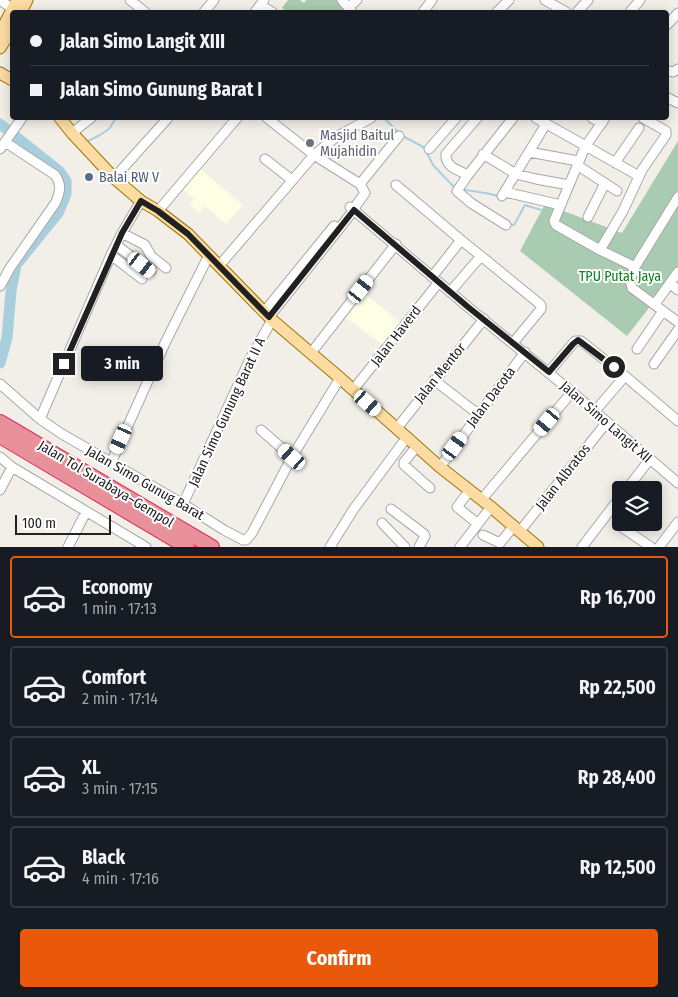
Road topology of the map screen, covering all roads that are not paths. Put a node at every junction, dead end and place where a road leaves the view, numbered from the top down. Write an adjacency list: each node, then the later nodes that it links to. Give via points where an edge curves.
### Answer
1 (0, 0): 11 (street)
2 (27, 0): 11 (main road)
3 (130, 0): 12 (street)
4 (214, 0): 13 (street)
5 (342, 0): 14 (street)
6 (357, 0): 14 (street)
7 (508, 0): 15 (street)
8 (545, 0): 16 (street)
9 (588, 0): 17 (street)
10 (640, 0): 18 (street)
11 (17, 7)
12 (142, 10)
13 (206, 10)
14 (350, 10)
15 (499, 10)
16 (554, 10)
17 (579, 10)
18 (632, 10)
19 (678, 13): 21 (street)
20 (10, 18): 23 (main road)
21 (669, 23)
22 (10, 32): 24 (main road)
23 (0, 33)
24 (0, 48)
25 (21, 120): 42 (street)
26 (62, 120): 40 (main road)
27 (89, 120): 40 (street)
28 (166, 120): 54 (street)
29 (235, 120): 65 (street)
30 (270, 120): 47 (street)
31 (366, 120): 47 (street, via 336,137)
32 (454, 120): 44 (street)
33 (475, 120): 52 (street, via 446,154 453,168)
34 (511, 120): 46 (street)
35 (539, 120): 38 (street)
36 (603, 120): 43 (street)
37 (646, 120): 53 (street, via 666,131 666,135)
38 (546, 124): 43 (street); 45 (street)
39 (639, 128): 50 (street)
40 (74, 132): 54 (main road)
41 (399, 136): 59 (street, Jalan Simo Gunung Barat II A)
42 (7, 140): 84 (street, via 55,175 60,190 56,202)
43 (585, 147): 49 (street); 50 (street)
44 (429, 149)
45 (529, 152): 49 (street); 51 (street)
46 (483, 154): 51 (street); 52 (street)
47 (314, 155): 55 (street); 59 (street)
48 (265, 158): 55 (street)
49 (578, 163): 56 (street); 57 (street)
50 (615, 163): 53 (street)
51 (516, 174): 57 (street); 63 (street, via 504,194)
52 (468, 175): 67 (street, via 458,189 471,202)
53 (639, 176): 72 (street)
54 (114, 178): 62 (main road)
55 (292, 180): 76 (street)
56 (605, 183): 60 (street); 66 (street)
57 (569, 184): 63 (street)
58 (396, 185): 69 (street)
59 (362, 188): 64 (street, Jalan Simo Gunung Barat II A)
60 (617, 191)
61 (678, 197): 77 (street)
62 (141, 201): 65 (main road); 68 (street)
63 (561, 205): 72 (street, via 554,221 556,225)
64 (354, 207): 70 (street, Jalan Simo Langit XII); 89 (street, Jalan Simo Gunung Barat II A)
65 (158, 211): 74 (main road)
66 (588, 217)
67 (506, 225)
68 (122, 233): 71 (street); 78 (street, via 145,245 151,256)
69 (461, 240): 75 (street); 82 (street, Jalan Haverd)
70 (396, 244): 82 (street, Jalan Simo Langit XII); 96 (street)
71 (116, 245): 73 (street); 79 (street)
72 (600, 250): 77 (street)
73 (112, 255): 81 (street); 107 (street)
74 (209, 255): 76 (main road); 119 (street)
75 (481, 256): 86 (street); 93 (street, via 542,305)
76 (219, 266): 89 (main road)
77 (635, 267): 87 (street, via 630,285)
78 (166, 268)
79 (151, 271)
80 (678, 272): 83 (street)
81 (142, 279)
82 (436, 279): 86 (street, Jalan Simo Langit XII); 103 (street, Jalan Haverd)
83 (670, 284): 85 (street); 87 (street)
84 (0, 286)
85 (678, 290)
86 (450, 292): 90 (street, Jalan Simo Langit XII)
87 (655, 304): 88 (street)
88 (663, 311): 91 (street); 94 (street)
89 (268, 317): 96 (main road); 128 (street, Jalan Simo Gunung Barat II A)
90 (484, 319): 93 (street, Jalan Simo Langit XII); 101 (street, Jalan Mentor)
91 (678, 322)
92 (678, 330): 97 (street)
93 (513, 342): 95 (street, Jalan Simo Langit XII)
94 (637, 349)
95 (525, 352): 98 (street, Jalan Simo Langit XII); 106 (street, Jalan Dacota)
96 (311, 353): 100 (main road)
97 (654, 364)
98 (549, 372): 99 (street, via 578,340); 104 (street, Jalan Simo Langit XII)
99 (625, 376): 105 (street); 108 (street)
100 (340, 378): 103 (main road); 117 (street)
101 (434, 380): 106 (street); 111 (street, Jalan Mentor)
102 (0, 384): 107 (street, Jalan Simo Gunug Barat)
103 (353, 390): 111 (main road)
104 (572, 392): 105 (street, Jalan Simo Langit XII); 127 (street)
105 (594, 412): 110 (street, Jalan Simo Langit XII)
106 (478, 414): 121 (street, Jalan Dacota)
107 (40, 419): 119 (street, Jalan Simo Gunug Barat)
108 (678, 421)
109 (0, 422): 144 (highway, Jalan Tol Surabaya–Gempol)
110 (607, 422): 118 (street, Jalan Simo Langit XII); 136 (street, Jalan Albratos)
111 (397, 428): 114 (main road)
112 (261, 430): 117 (street)
113 (0, 436): 143 (highway, Jalan Tol Surabaya–Gempol)
114 (407, 437): 115 (main road); 145 (street)
115 (417, 446): 121 (main road); 124 (street, via 404,465)
116 (0, 457): 120 (street)
117 (292, 457): 128 (street, Jalan Simo Gunug Barat, via 246,540 240,540)
118 (650, 459): 122 (street); 123 (street, Jalan Simo Langit XII)
119 (111, 463): 128 (street, Jalan Simo Gunug Barat)
120 (12, 467): 125 (street); 132 (street)
121 (440, 467): 126 (main road)
122 (633, 481)
123 (678, 483)
124 (430, 488)
125 (0, 490)
126 (470, 490): 127 (main road); 135 (street, via 457,507)
127 (482, 500): 129 (main road)
128 (183, 504)
129 (491, 507): 135 (street); 136 (main road)
130 (612, 508): 148 (street)
131 (391, 509): 146 (street, via 424,534)
132 (86, 512): 140 (street); 142 (street)
133 (678, 522): 149 (street)
134 (382, 523): 141 (street)
135 (478, 524): 147 (street)
136 (517, 529): 138 (street, Jalan Albratos, via 500,543); 139 (main road)
137 (629, 531): 149 (street)
138 (483, 535)
139 (531, 545)
140 (144, 546)
141 (402, 546)
142 (68, 547)
143 (187, 547)
144 (212, 547)
145 (330, 547)
146 (419, 547)
147 (460, 547)
148 (582, 547)
149 (658, 547)

